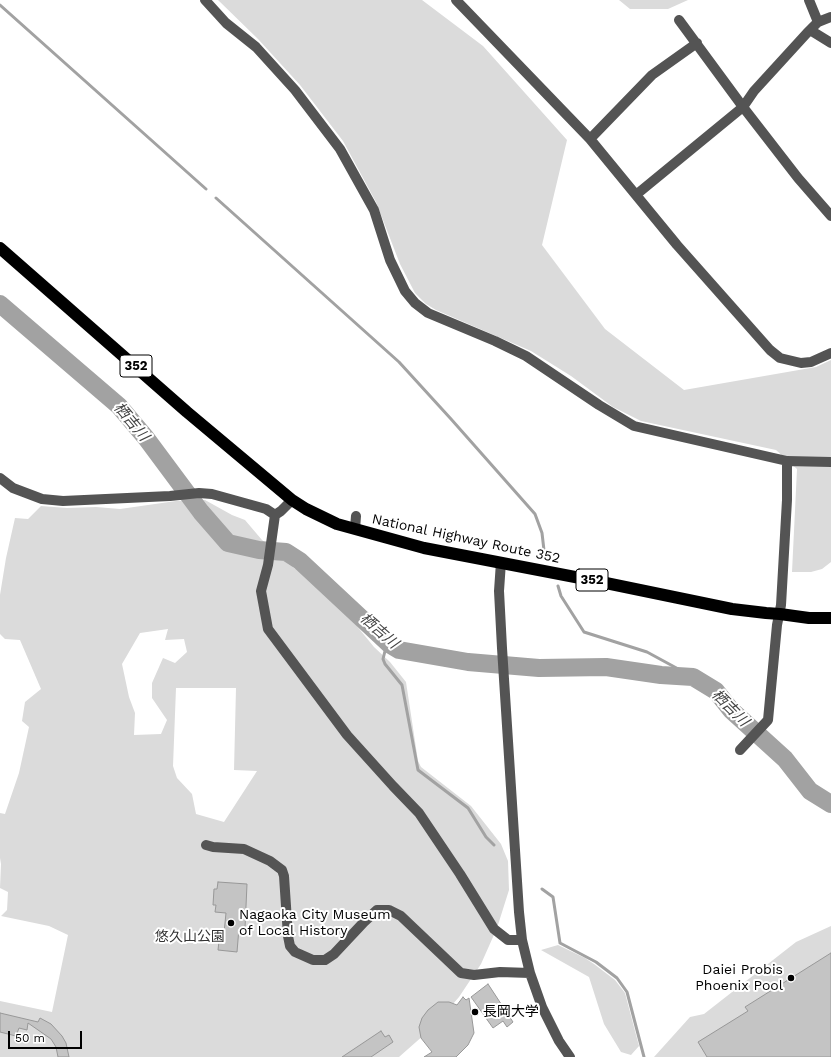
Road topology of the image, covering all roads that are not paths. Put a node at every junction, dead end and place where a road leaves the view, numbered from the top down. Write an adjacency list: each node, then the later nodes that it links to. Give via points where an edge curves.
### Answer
1 (205, 0): 16 (street, via 226,23 256,47 295,90 340,149 374,210 390,260 405,291 415,303 428,313 526,356 634,426)
2 (456, 0): 11 (street)
3 (809, 0): 6 (street)
4 (831, 17): 6 (street)
5 (679, 20): 8 (street)
6 (818, 22): 7 (street)
7 (810, 30): 9 (street); 10 (street, via 754,91)
8 (697, 43): 10 (street); 11 (street, via 652,75)
9 (831, 43)
10 (743, 107): 12 (street); 13 (street)
11 (590, 139): 12 (street)
12 (637, 194): 15 (street, via 677,245 770,350 780,358 801,363 811,362)
13 (831, 216)
14 (0, 248): 19 (highway, National Highway Route 352 / 352)
15 (831, 353)
16 (787, 461): 17 (street); 24 (street)
17 (831, 462)
18 (0, 478): 20 (street, via 13,488 42,499 63,501 198,493 212,494 266,508)
19 (292, 500): 20 (street); 22 (highway, National Highway Route 352 / 352, via 337,524)
20 (275, 515): 28 (street, via 268,565 261,591 268,629 348,735 419,813 494,930 508,940)
21 (356, 516): 22 (street)
22 (355, 529): 23 (highway, National Highway Route 352 / 352, via 424,548)
23 (501, 562): 24 (highway, National Highway Route 352 / 352, via 732,609); 28 (street, via 499,591 502,648)
24 (780, 614): 25 (highway, National Highway Route 352 / 352); 26 (street, via 768,720)
25 (831, 618)
26 (740, 750)
27 (206, 845): 29 (street, via 213,848 244,849 270,861 282,870 290,946 295,952 313,960 325,960 334,954 377,910 389,910 401,916 461,973)
28 (522, 940): 29 (street)
29 (530, 973): 30 (street, via 542,1007)
30 (570, 1057)

